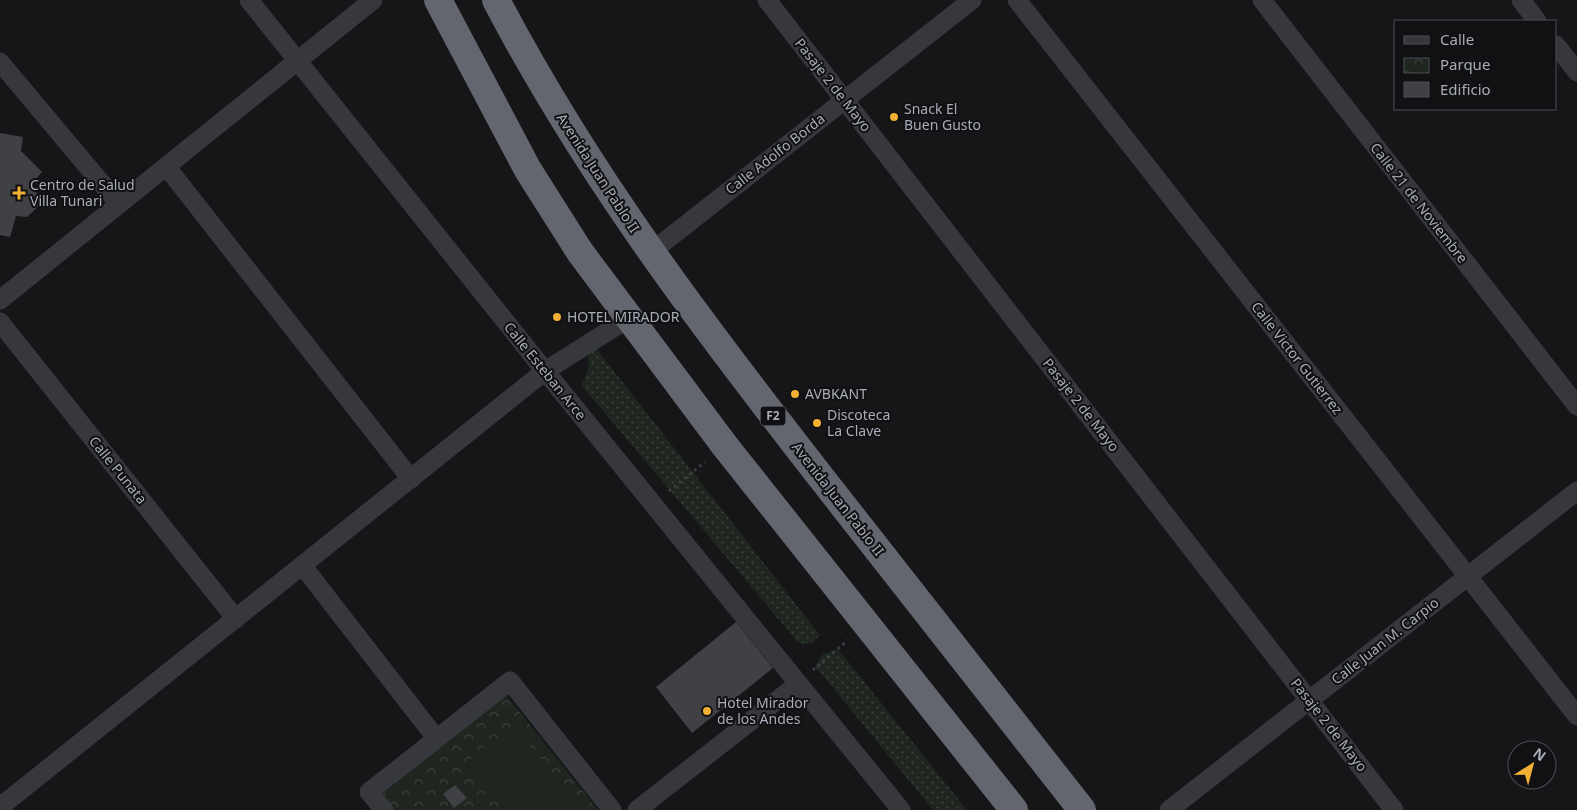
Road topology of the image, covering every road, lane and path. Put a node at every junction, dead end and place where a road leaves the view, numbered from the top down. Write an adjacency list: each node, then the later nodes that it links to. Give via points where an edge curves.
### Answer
1 (249, 0): 12 (street, Calle Esteban Arce)
2 (373, 0): 12 (street)
3 (438, 0): 20 (highway, via 528,170 580,252)
4 (496, 0): 18 (highway, Avenida Juan Pablo II / F2, via 572,135)
5 (767, 0): 15 (street, Pasaje 2 de Mayo)
6 (972, 0): 15 (street, Calle Adolfo Borda)
7 (1016, 0): 29 (street, Calle Victor Gutierrez)
8 (1262, 0): 23 (street, Calle 21 de Noviembre)
9 (1521, 0): 10 (street)
10 (1536, 20)
11 (1557, 46): 14 (street)
12 (297, 60): 16 (street); 22 (street, Calle Esteban Arce)
13 (0, 62): 17 (street)
14 (1577, 72)
15 (844, 100): 18 (street, Calle Adolfo Borda); 33 (street, Pasaje 2 de Mayo)
16 (166, 166): 17 (street); 25 (street)
17 (119, 204): 19 (street)
18 (650, 253): 42 (highway, Avenida Juan Pablo II / F2, via 737,370)
19 (0, 300)
20 (629, 318): 22 (street); 24 (highway)
21 (0, 322): 30 (street, Calle Punata)
22 (545, 371): 25 (street); 27 (street, Calle Esteban Arce)
23 (1577, 406)
24 (725, 446): 27 (path); 31 (highway)
25 (411, 479): 28 (street)
26 (1577, 491): 29 (street, Calle Juan M. Carpio)
27 (653, 503): 32 (street, Calle Esteban Arce)
28 (302, 565): 30 (street); 35 (street)
29 (1468, 576): 33 (street, Calle Juan M. Carpio); 34 (street, Calle Victor Gutierrez)
30 (236, 618): 36 (street)
31 (868, 623): 32 (path); 41 (highway)
32 (798, 684): 39 (street); 40 (street, Calle Esteban Arce)
33 (1309, 700): 43 (street, Calle Juan M. Carpio); 44 (street, Pasaje 2 de Mayo)
34 (1577, 716)
35 (436, 738): 37 (street, via 369,792); 38 (street, via 510,681)
36 (0, 807)
37 (384, 810)
38 (612, 810)
39 (637, 810)
40 (900, 810)
41 (1014, 810)
42 (1082, 810)
43 (1168, 810)
44 (1394, 810)

